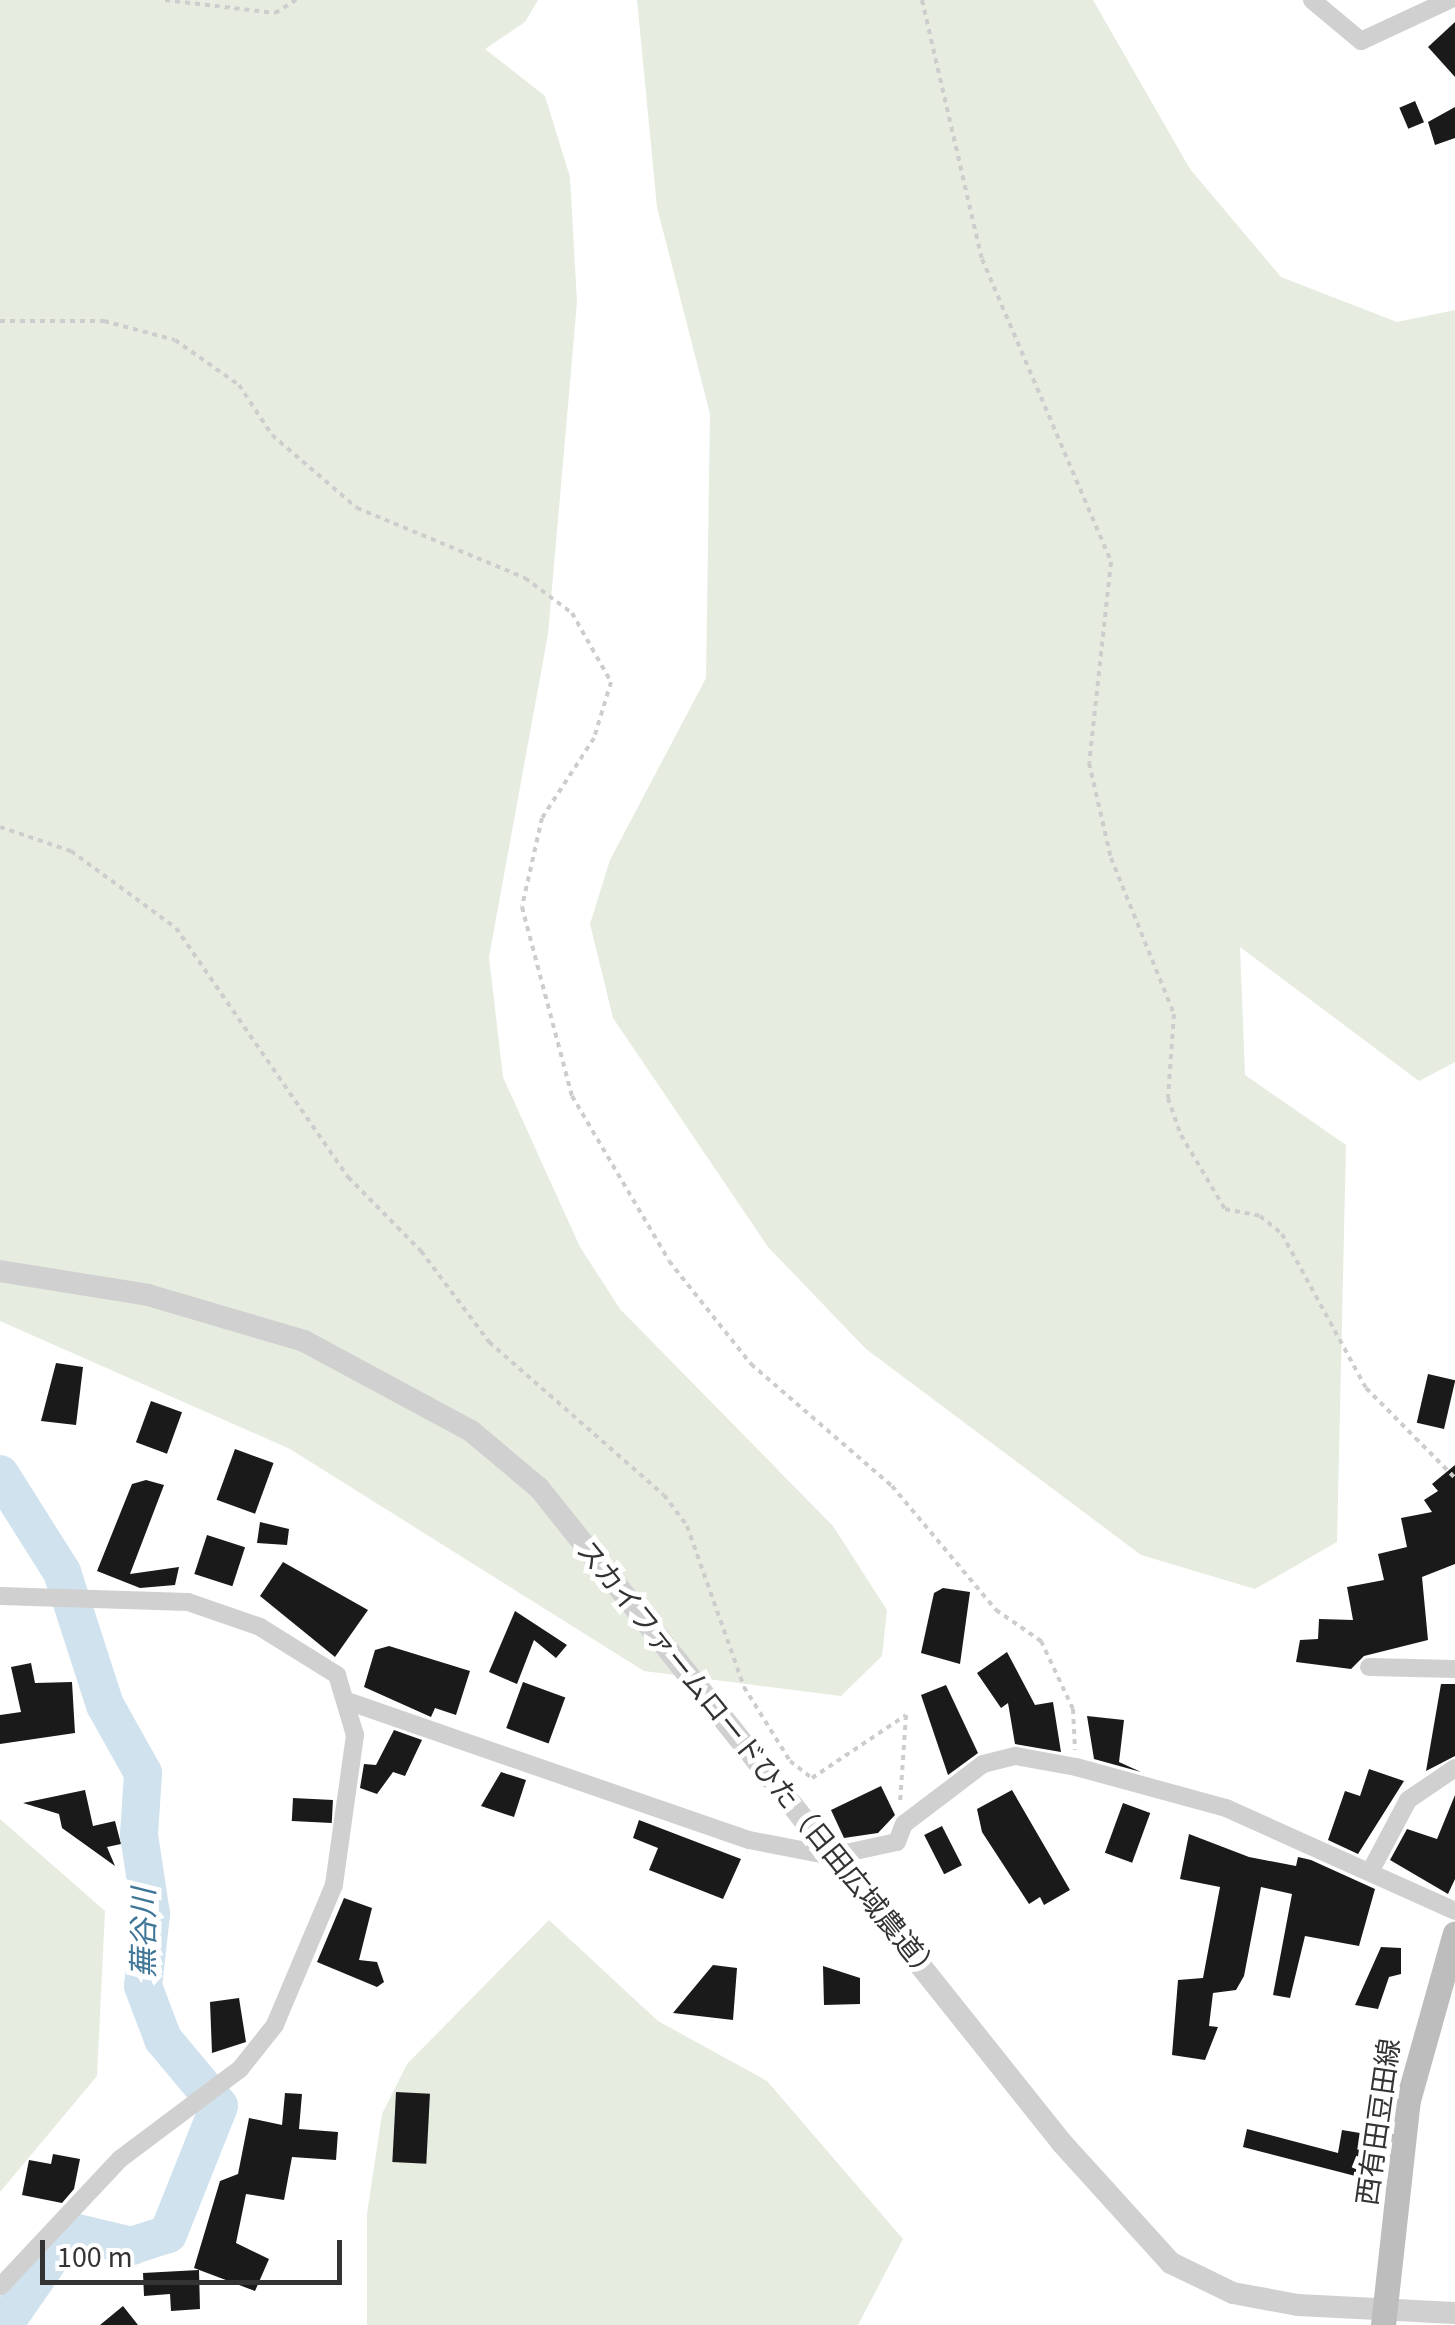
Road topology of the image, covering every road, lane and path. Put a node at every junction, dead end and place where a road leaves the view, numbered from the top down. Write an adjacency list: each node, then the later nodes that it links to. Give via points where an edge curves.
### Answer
1 (165, 0): 2 (path, via 275,13)
2 (296, 0)
3 (922, 0): 9 (path, via 982,259 1111,562 1089,764 1111,858 1174,1014 1168,1098 1225,1210 1260,1216 1282,1234 1366,1388)
4 (1312, 0): 5 (street, via 1361,41)
5 (1449, 0)
6 (0, 321): 14 (path, via 104,321 176,340 238,385 272,435 344,498 525,578 572,613 608,668 606,712 542,818 522,907 572,1096 669,1261 751,1364 892,1486 996,1610 1042,1640 1073,1709)
7 (0, 828): 16 (path, via 70,851 176,928 348,1177 421,1251 488,1342 664,1495 686,1526 744,1687 790,1761 812,1778 906,1715)
8 (0, 1271): 17 (street, スカイファームロードひた（日田広域農道）, via 148,1295 304,1341 471,1431 539,1488)
9 (1455, 1478)
10 (0, 1596): 13 (street, via 86,1592 188,1602 260,1628 337,1676)
11 (1369, 1667): 12 (street)
12 (1455, 1669)
13 (350, 1702): 17 (street, via 748,1840); 21 (street, via 352,1795 334,1885 275,2025 240,2069 120,2159)
14 (1076, 1767): 17 (street, via 1016,1756 983,1764 904,1824 897,1842); 18 (street, via 1226,1808)
15 (1455, 1768): 18 (street, via 1408,1800)
16 (900, 1806)
17 (832, 1856): 23 (street, スカイファームロードひた（日田広域農道）, via 1129,2225 1170,2263 1233,2293)
18 (1371, 1870): 19 (street)
19 (1455, 1911)
20 (1454, 1941): 23 (main road, 西有田豆田線, via 1408,2100)
21 (0, 2287)
22 (1455, 2313): 23 (street, スカイファームロードひた（日田広域農道）)
23 (1383, 2318)

